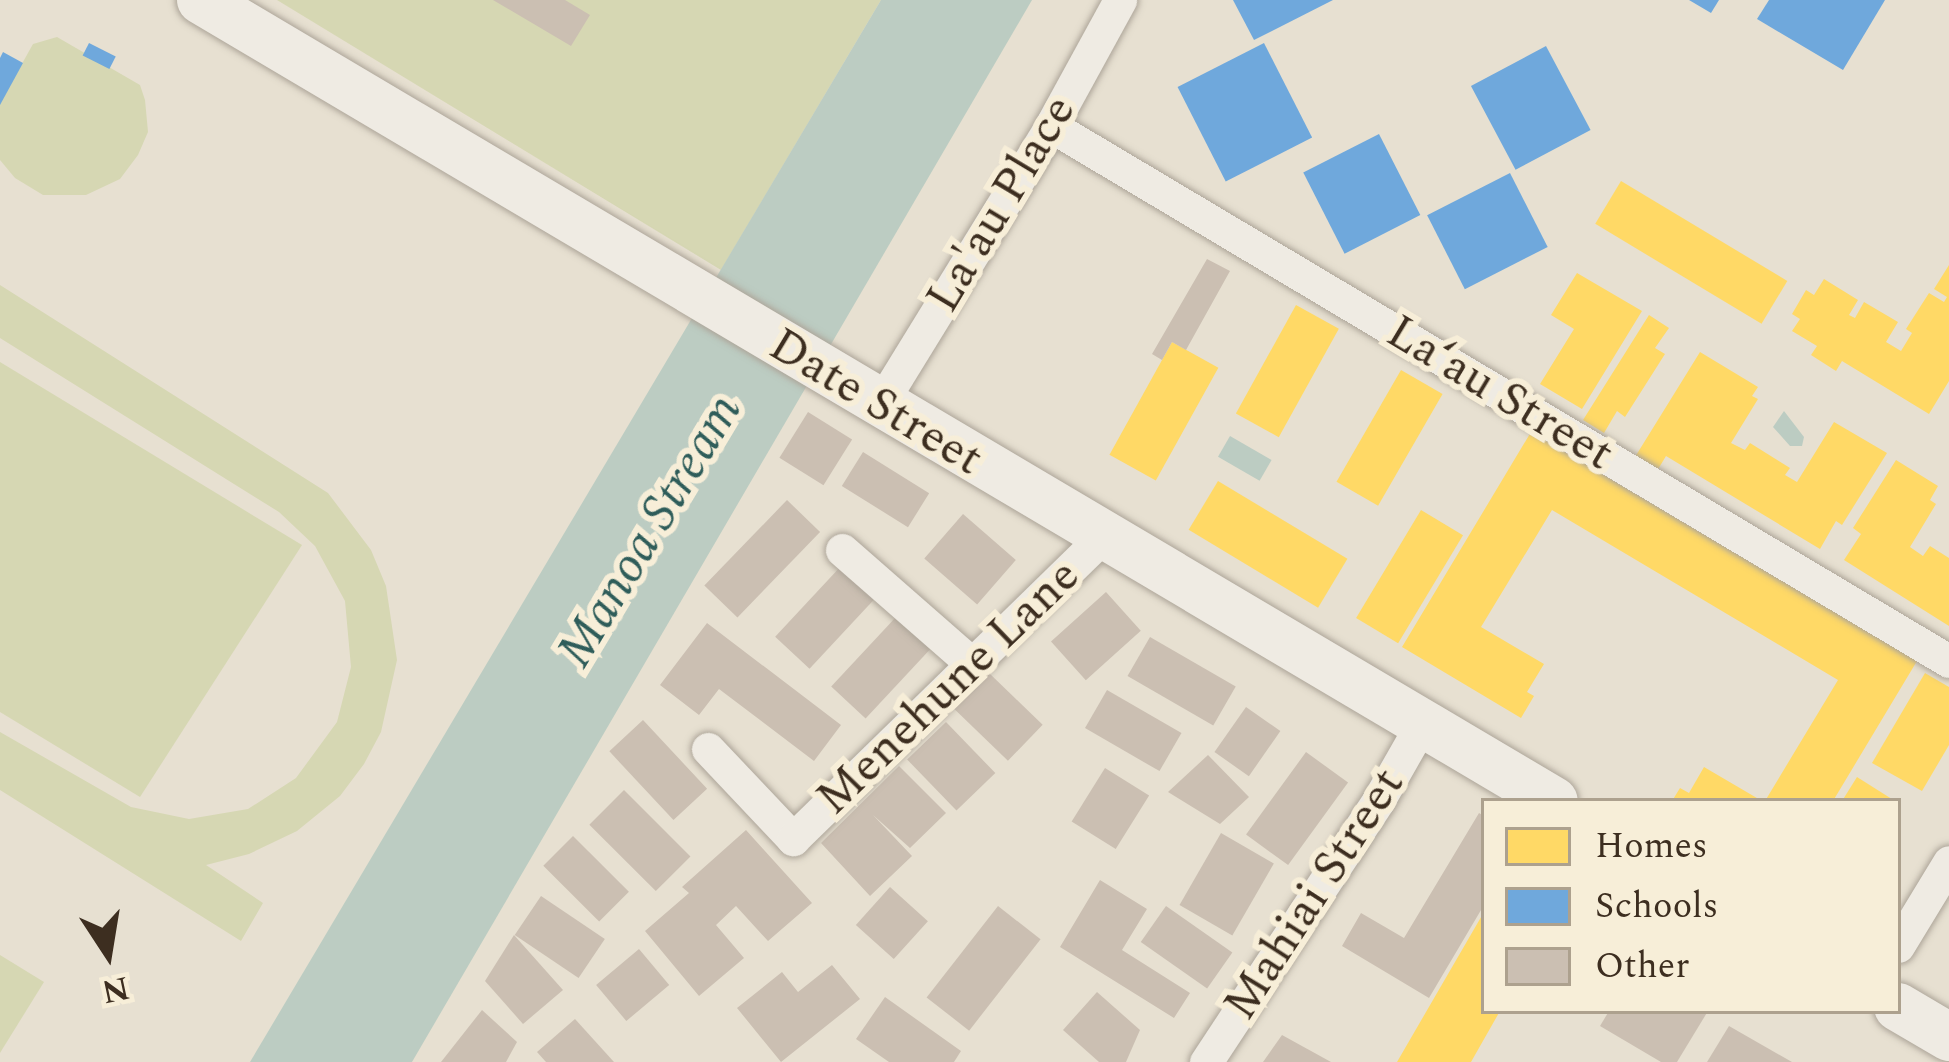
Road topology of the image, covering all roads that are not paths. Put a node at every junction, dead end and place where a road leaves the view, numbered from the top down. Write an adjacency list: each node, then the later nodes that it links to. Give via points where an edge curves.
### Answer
1 (201, 0): 4 (street, Date Street)
2 (1120, 0): 3 (street, La'au Place)
3 (1051, 126): 4 (street, La'au Place); 7 (street, Laʻau Street)
4 (879, 406): 5 (street, Date Street)
5 (1103, 536): 8 (street, Menehune Lane); 9 (street, Date Street)
6 (842, 550): 8 (street)
7 (1949, 661)
8 (970, 662): 10 (street, Menehune Lane, via 793,839)
9 (1422, 724): 11 (street, Date Street); 16 (street, Mahiai Street)
10 (708, 748)
11 (1548, 798)
12 (1949, 862): 13 (street)
13 (1901, 941)
14 (1901, 1008): 15 (street)
15 (1949, 1037)
16 (1206, 1062)

